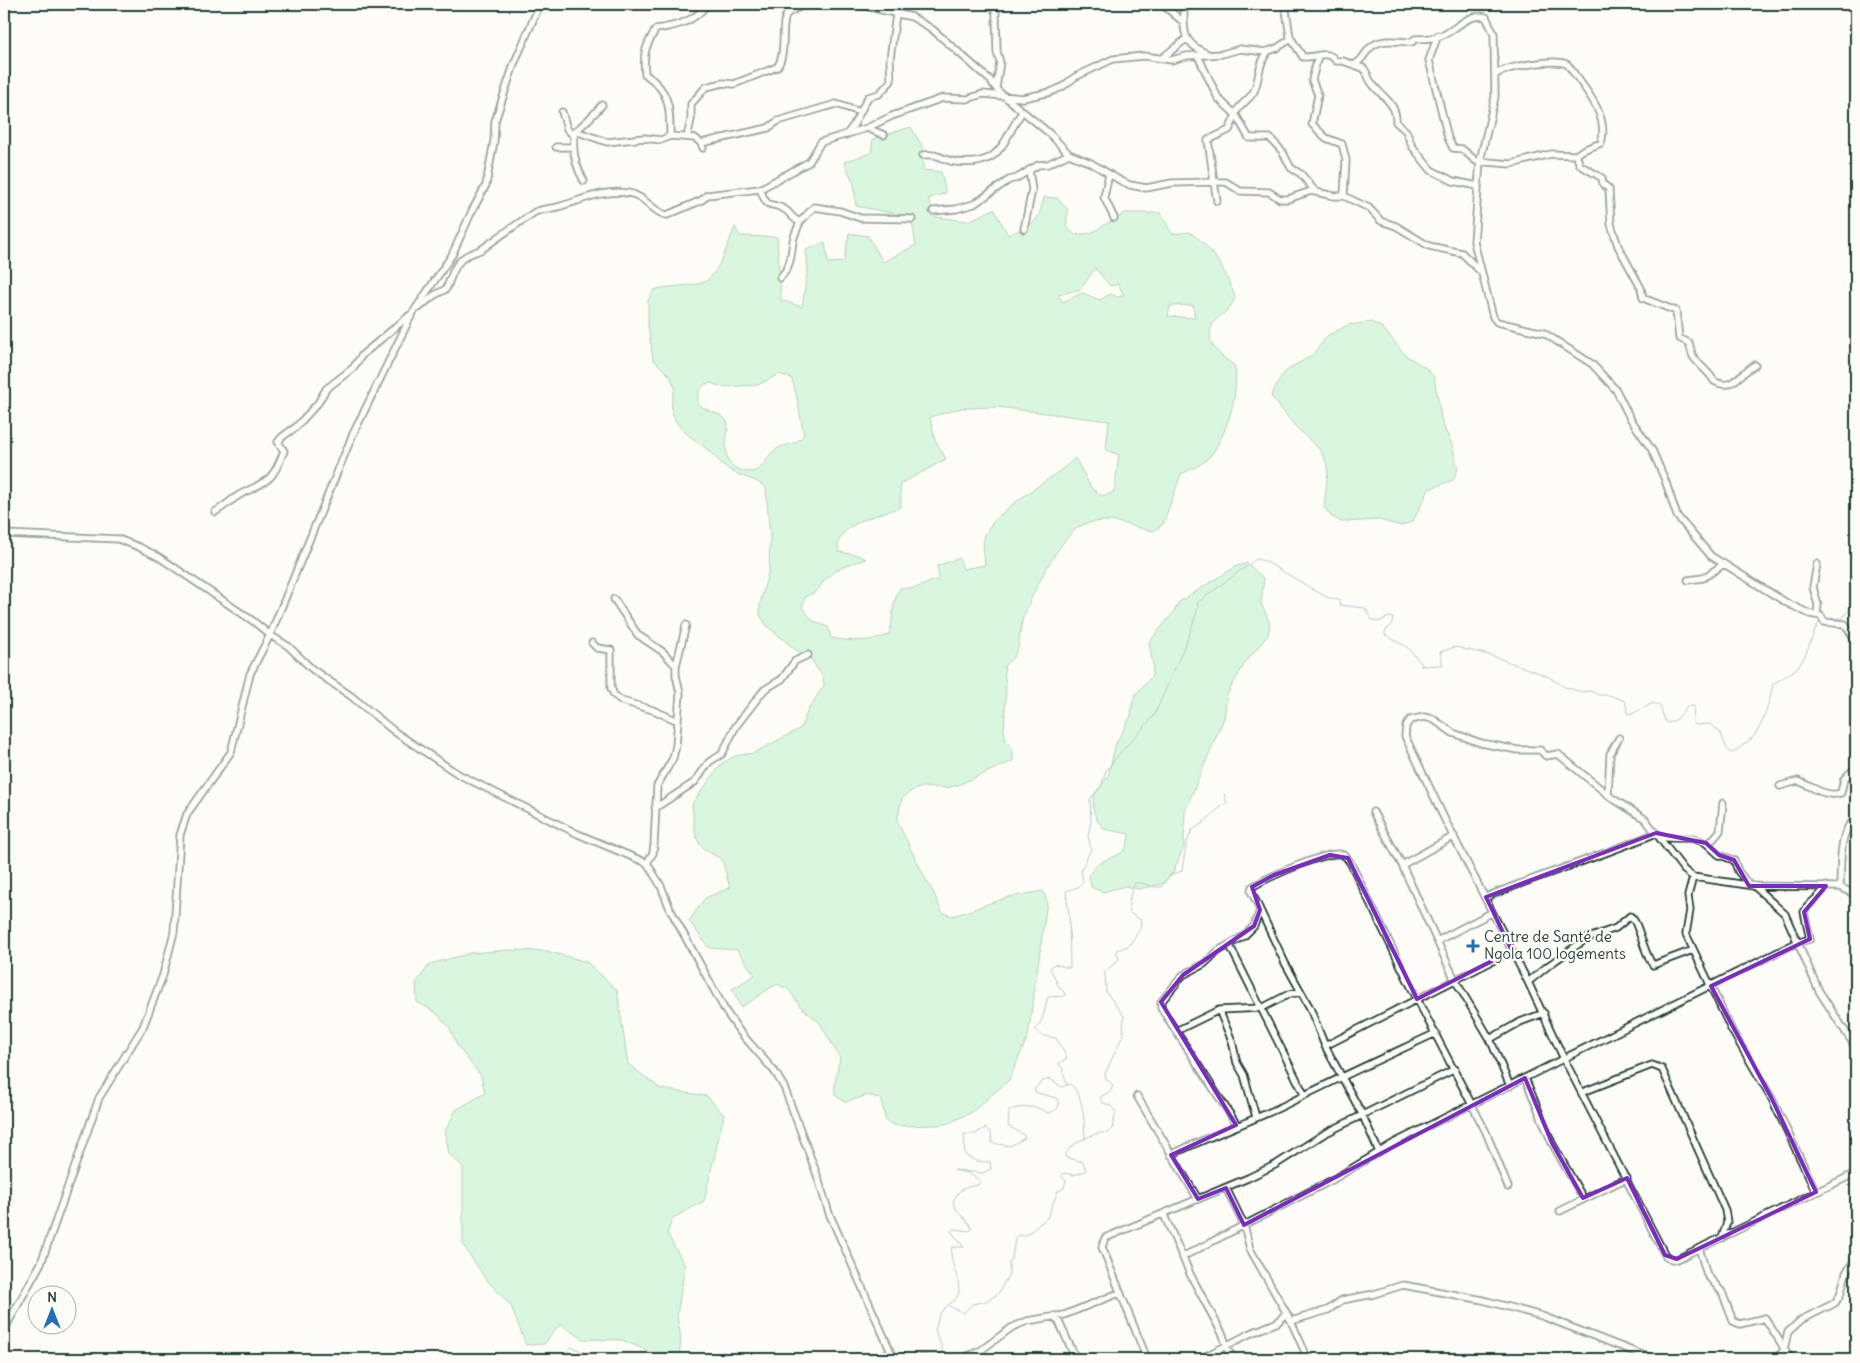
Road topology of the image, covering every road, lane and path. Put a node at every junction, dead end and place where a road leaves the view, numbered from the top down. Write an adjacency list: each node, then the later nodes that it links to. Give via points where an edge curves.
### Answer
1 (540, 4): 56 (street, via 494,121 486,185 452,255)
2 (707, 4): 32 (street, via 687,22 656,29 645,47 645,74 662,87 667,98)
3 (805, 4): 33 (street, via 784,18 783,54 777,67 734,84 706,87 692,104)
4 (856, 4): 9 (street)
5 (991, 4): 21 (street, via 996,13 1000,62)
6 (1162, 4): 10 (street)
7 (1184, 4): 10 (street)
8 (1285, 4): 13 (street)
9 (896, 14): 21 (street, via 912,17 932,29); 25 (street, via 890,59 891,81 880,94 868,97)
10 (1182, 21): 12 (street)
11 (1438, 36): 19 (street, via 1412,42 1380,42 1371,46); 20 (street, via 1473,17 1486,17 1494,34); 39 (street, via 1430,60 1448,138 1453,148 1462,149)
12 (1186, 39): 15 (street, via 1195,48); 18 (street)
13 (1291, 39): 14 (street); 17 (street, via 1303,57)
14 (1268, 51): 15 (street, via 1246,49); 27 (street, via 1258,68 1249,99 1241,102)
15 (1211, 55): 16 (street)
16 (1198, 56): 18 (street, via 1172,60); 27 (street, via 1218,98)
17 (1318, 56): 19 (street, via 1326,54 1336,61); 47 (street, via 1312,80 1318,95 1312,124 1326,138 1342,144 1346,160)
18 (1162, 58): 22 (street, via 1113,59 1051,92 1023,98)
19 (1354, 65): 44 (street, via 1366,71 1370,81 1384,94 1396,114 1396,122 1406,131 1425,164 1438,175)
20 (1495, 75): 37 (street, via 1506,69 1565,62 1593,100 1603,132 1601,143); 39 (street, via 1495,97)
21 (996, 88): 22 (street)
22 (1005, 97): 26 (street); 28 (street, via 983,94 967,99 943,98)
23 (602, 105): 29 (street)
24 (562, 112): 29 (street, via 567,129)
25 (860, 112): 30 (street); 33 (street, via 836,104 778,121 768,128 702,146)
26 (1022, 112): 36 (street); 38 (street, via 1000,150 986,160 977,164 956,162 937,155)
27 (1236, 114): 43 (street, via 1229,130 1208,140); 46 (street, via 1249,138 1270,138 1291,168 1301,174)
28 (867, 128): 30 (street); 31 (street)
29 (574, 134): 32 (street, via 607,142 644,138 661,140); 34 (street)
30 (846, 135): 45 (street, via 821,142 809,162)
31 (884, 135)
32 (670, 136): 33 (street)
33 (687, 137)
34 (573, 147): 35 (street); 42 (street)
35 (556, 148)
36 (1070, 154): 40 (street); 41 (street)
37 (1576, 155): 39 (street, via 1551,154 1511,164); 57 (street, via 1580,165 1602,178 1609,189 1611,224 1643,298 1676,311 1680,338 1689,343 1700,368 1722,386 1730,385 1743,371)
38 (923, 156)
39 (1480, 161): 44 (street)
40 (1029, 170): 49 (street, via 974,204); 53 (street, via 1032,190)
41 (1109, 174): 43 (street, via 1130,186 1146,188 1172,183); 50 (street, via 1104,197)
42 (584, 181)
43 (1214, 182): 46 (street, via 1226,182 1240,191 1269,192 1280,199); 48 (street)
44 (1478, 186): 54 (street, via 1474,242)
45 (760, 189): 52 (street, via 770,206 784,209); 56 (street, via 707,195 667,215 635,194 622,192 595,195 542,210 460,260 446,289)
46 (1315, 191): 47 (street)
47 (1344, 196): 54 (street, via 1369,208 1381,221 1430,246 1462,253)
48 (1217, 201)
49 (933, 211)
50 (1114, 218)
51 (912, 219): 52 (street, via 860,218 814,207)
52 (800, 222): 55 (street, via 793,239 789,268)
53 (1024, 229)
54 (1480, 271): 60 (street, via 1490,309 1497,322 1538,330 1551,336 1592,364 1616,390 1656,460 1676,516 1711,556)
55 (780, 278)
56 (412, 314): 58 (street, via 326,389 318,403 282,437 278,442 284,451 272,477); 66 (street, via 353,434)
57 (1755, 365)
58 (214, 512)
59 (4, 534): 66 (street, via 118,539 159,557)
60 (1724, 564): 62 (street, via 1703,578); 64 (street, via 1796,608)
61 (1817, 564): 64 (street, via 1813,587)
62 (1688, 580)
63 (614, 599): 70 (street, via 638,635 663,652)
64 (1819, 615): 67 (street, via 1824,622 1845,624)
65 (686, 625): 70 (street)
66 (270, 635): 83 (street, via 395,732 458,774 578,834); 143 (street, via 250,674 231,752 187,814 180,835 174,932 163,975 146,1020 99,1098 41,1263)
67 (1856, 641)
68 (592, 643): 71 (street, via 597,648 611,650 611,688 614,695)
69 (808, 655): 77 (street, via 791,664 782,678 764,690 736,726 722,754 709,762 695,782)
70 (676, 666): 71 (street, via 680,693)
71 (678, 722): 77 (street, via 673,758 657,786)
72 (1619, 738): 75 (street, via 1610,754)
73 (1856, 767): 74 (street, via 1844,779 1841,792 1834,795 1798,781)
74 (1780, 786)
75 (1608, 795): 80 (street, via 1638,813); 81 (street, via 1558,754 1546,756 1540,750 1518,750 1481,743 1453,733 1433,719 1410,720 1405,736)
76 (1722, 803): 82 (street, via 1720,831)
77 (656, 808): 83 (street, via 653,854)
78 (1372, 812): 84 (street)
79 (1856, 820): 88 (street, via 1849,824 1842,840)
80 (1656, 833): 82 (street, via 1667,838 1692,838); 85 (street); 90 (street, via 1610,853)
81 (1454, 836): 84 (street); 90 (street)
82 (1708, 845): 86 (street, via 1719,855 1734,860 1742,879)
83 (647, 863): 146 (street, via 726,1012 782,1082 829,1213)
84 (1402, 864): 93 (street)
85 (1693, 877): 86 (street); 96 (street, via 1686,926)
86 (1752, 886): 87 (street); 94 (street, via 1785,914)
87 (1826, 886): 88 (street); 94 (street, via 1809,902 1804,912 1810,939)
88 (1840, 887): 89 (street)
89 (1856, 895)
90 (1486, 897): 92 (street)
91 (1260, 910): 95 (street, via 1254,926); 101 (street); 102 (street, via 1252,891 1258,882 1330,855 1341,854 1348,858)
92 (1492, 912): 93 (street); 97 (street)
93 (1437, 941): 98 (street)
94 (1796, 943): 100 (street); 110 (street, via 1819,991)
95 (1230, 946): 103 (street); 106 (street, via 1183,975 1164,997 1161,1008)
96 (1693, 950): 99 (street, via 1653,965 1630,916 1616,928 1586,939); 100 (street)
97 (1512, 951): 98 (street); 99 (street)
98 (1455, 980): 102 (street); 108 (street)
99 (1528, 982): 105 (street)
100 (1711, 986): 111 (street); 129 (street, via 1730,1029 1771,1097)
101 (1301, 992): 103 (street); 109 (street)
102 (1417, 999): 107 (street); 109 (street)
103 (1262, 1008): 104 (street); 117 (street)
104 (1219, 1010): 106 (street); 121 (street)
105 (1544, 1013): 108 (street); 111 (street)
106 (1176, 1031): 122 (street)
107 (1436, 1033): 112 (street); 113 (street)
108 (1490, 1039): 115 (street)
109 (1325, 1046): 113 (street)
110 (1856, 1048)
111 (1564, 1059): 114 (street); 116 (street)
112 (1454, 1069): 119 (street); 120 (street)
113 (1342, 1077): 117 (street); 120 (street)
114 (1524, 1078): 115 (street); 130 (street, via 1552,1143)
115 (1510, 1086): 119 (street)
116 (1582, 1092): 126 (street); 135 (street, via 1652,1065 1662,1069 1725,1210 1727,1222)
117 (1304, 1094): 121 (street)
118 (1137, 1096): 124 (street)
119 (1472, 1104): 123 (street); 127 (street)
120 (1362, 1114): 123 (street); 128 (street, via 1274,1165)
121 (1256, 1117): 122 (street)
122 (1237, 1125): 124 (street)
123 (1379, 1152): 134 (street)
124 (1171, 1155): 131 (street)
125 (1856, 1173): 129 (street)
126 (1627, 1178): 130 (street); 136 (street, via 1665,1255 1672,1260 1677,1259)
127 (1508, 1187)
128 (1226, 1188): 131 (street); 134 (street)
129 (1816, 1192): 135 (street)
130 (1583, 1198): 132 (street)
131 (1198, 1199): 133 (street)
132 (1560, 1211)
133 (1164, 1215): 137 (street); 139 (street, via 1102,1242)
134 (1244, 1225): 137 (street); 140 (street, via 1250,1249)
135 (1722, 1238): 136 (street)
136 (1699, 1248): 145 (street, via 1707,1275 1722,1292 1733,1321 1740,1324 1765,1318)
137 (1184, 1256): 144 (street)
138 (1856, 1258): 145 (street, via 1846,1273 1835,1303 1802,1320 1788,1332)
139 (1119, 1293): 141 (street); 152 (street)
140 (1285, 1314): 142 (street); 144 (street, via 1278,1322)
141 (1054, 1316): 150 (street, via 1026,1320 980,1351); 151 (street)
142 (1291, 1321): 155 (street); 156 (street, via 1328,1310 1342,1300 1403,1285 1484,1300 1542,1316)
143 (4, 1330)
144 (1226, 1346): 153 (street); 154 (street)
145 (1784, 1349): 157 (street); 158 (street)
146 (892, 1355): 147 (street)
147 (856, 1358)
148 (907, 1359): 149 (street)
149 (925, 1359)
150 (961, 1359)
151 (1076, 1359)
152 (1146, 1359)
153 (1200, 1359)
154 (1235, 1359)
155 (1308, 1359)
156 (1654, 1359)
157 (1777, 1359)
158 (1791, 1359)

